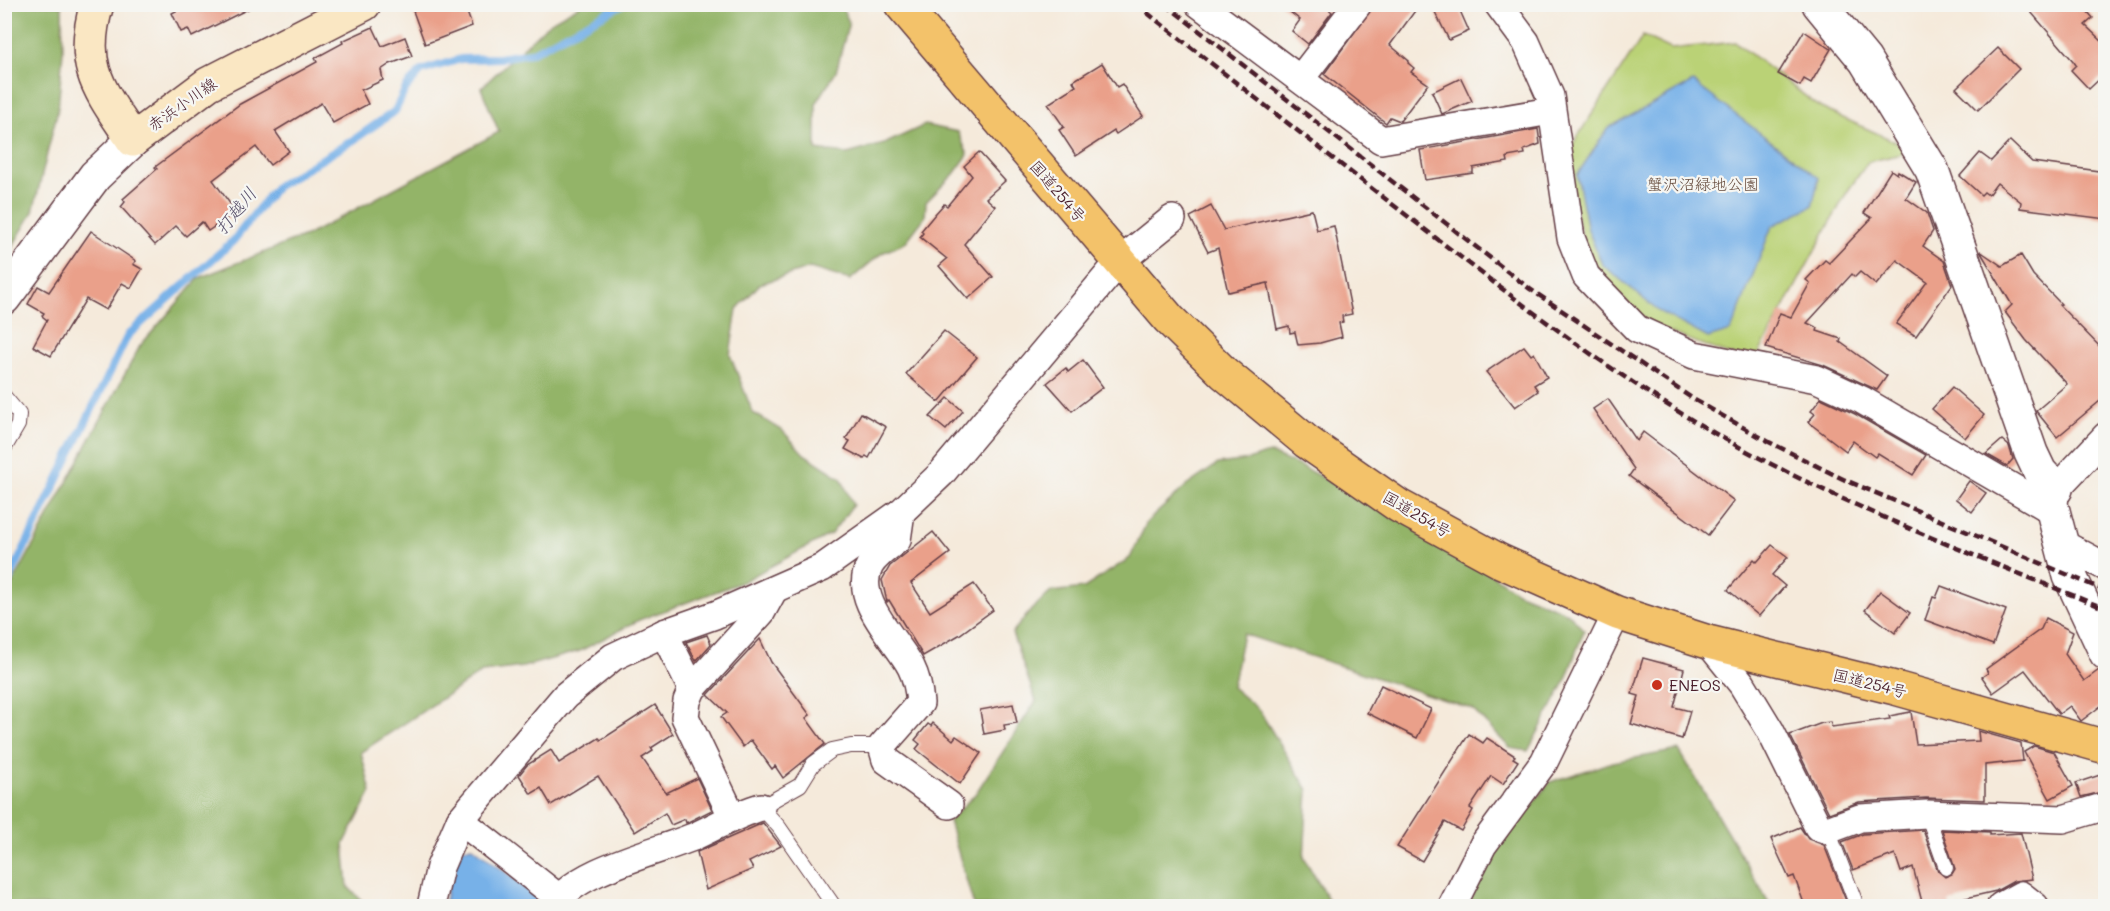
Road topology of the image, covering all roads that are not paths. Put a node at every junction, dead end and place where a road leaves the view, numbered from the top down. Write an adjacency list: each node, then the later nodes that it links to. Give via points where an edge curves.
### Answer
1 (97, 4): 10 (main road, 赤浜小川線, via 89,49 93,72 101,93)
2 (364, 4): 10 (main road, 赤浜小川線, via 208,84)
3 (901, 4): 12 (highway, 国道254号)
4 (1199, 4): 8 (street)
5 (1498, 4): 9 (street, via 1526,42 1550,96)
6 (1819, 4): 18 (street, via 1865,60 1932,170)
7 (1353, 6): 8 (street)
8 (1301, 78): 9 (street, via 1381,140)
9 (1551, 111): 18 (street, via 1571,238 1582,267 1637,329 1694,355 1817,379 1862,400)
10 (133, 140): 13 (street, via 95,176)
11 (1172, 219): 12 (street)
12 (1119, 262): 17 (street, via 941,474); 21 (highway, 国道254号, via 1224,373 1307,442 1399,506 1500,561)
13 (4, 298)
14 (4, 396): 16 (lane, via 19,414 18,425)
15 (2106, 436): 18 (street)
16 (4, 449)
17 (901, 512): 20 (street, via 822,568); 26 (street, via 897,540 870,565 866,579 869,602 911,667 919,686 920,703)
18 (2056, 514): 19 (street); 24 (street, via 2079,598)
19 (2106, 567)
20 (773, 591): 22 (street); 25 (street, via 761,613)
21 (1617, 613): 23 (highway, 国道254号); 39 (street, via 1544,762 1483,845)
22 (664, 633): 25 (street); 33 (street, via 614,657 565,696)
23 (1708, 642): 27 (highway, 国道254号, via 1895,688); 34 (street, via 1742,684 1818,826)
24 (2106, 653)
25 (692, 689): 32 (street, via 685,717)
26 (882, 746): 28 (street, via 886,760); 30 (lane, via 832,750 813,764 800,785)
27 (2106, 747)
28 (949, 805)
29 (2106, 806): 31 (street, via 2063,819)
30 (761, 807): 32 (street); 38 (lane)
31 (1927, 814): 34 (street, via 1860,818); 35 (lane)
32 (732, 816): 36 (street, via 694,836 602,870)
33 (460, 820): 36 (street); 37 (street, via 440,867)
34 (1828, 830): 40 (lane)
35 (1946, 868)
36 (558, 902)
37 (431, 906)
38 (834, 906)
39 (1452, 906)
40 (1857, 906)
41 (2001, 906): 42 (street, via 2021,895)
42 (2035, 906)

